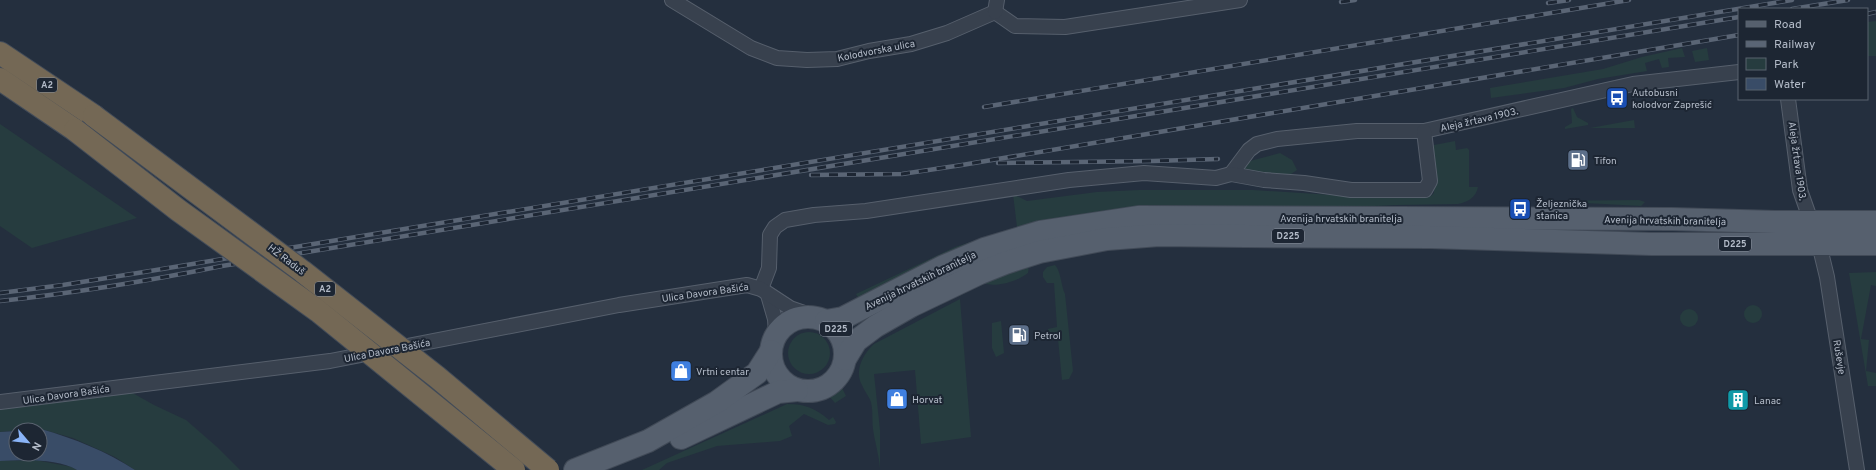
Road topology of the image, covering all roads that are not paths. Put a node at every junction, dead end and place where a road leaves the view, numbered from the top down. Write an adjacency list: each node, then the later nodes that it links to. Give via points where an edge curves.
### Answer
1 (672, 0): 3 (street, Kolodvorska ulica, via 750,48 776,58 807,60 837,59 911,44 947,33)
2 (1240, 0): 3 (street, Kolodvorska ulica, via 1065,27 1015,26)
3 (996, 6)
4 (0, 53): 21 (highway, HŽ Raduš / A2, bridge, via 94,116 302,271 437,377)
5 (1738, 72): 8 (street, Aleja žrtava 1903., via 1633,84)
6 (0, 79): 20 (highway, A2, bridge, via 75,130 178,210 318,311)
7 (1788, 100): 11 (street, Aleja žrtava 1903., via 1800,190)
8 (1424, 131): 9 (street, Aleja žrtava 1903., via 1357,131 1304,135 1257,144 1249,150); 9 (street, via 1430,180 1425,190 1351,190)
9 (1232, 174): 14 (street, via 1216,178 1144,174 1069,180 866,211 785,220 775,227 770,235)
10 (1876, 222): 11 (main road, Avenija hrvatskih branitelja / D225)
11 (1811, 223): 12 (street, Aleja žrtava 1903.); 15 (main road, Avenija hrvatskih branitelja / D225, via 1665,219 1139,216 1040,232 984,249 944,266 843,318)
12 (1819, 244): 13 (main road, Avenija hrvatskih branitelja / D225); 17 (main road, Avenija hrvatskih branitelja / D225, via 1651,244 1430,237 1159,235 1107,239 1039,252 980,273 876,326 856,342); 24 (street, Ruševje)
13 (1876, 244)
14 (765, 292): 15 (street, Ulica Davora Bašića, via 790,308); 16 (street, via 775,319); 19 (street, Ulica Davora Bašića, via 747,285 619,305 330,361)
15 (821, 319): 16 (main road, D225, via 804,317 793,320 784,326); 17 (main road, D225, via 835,328 842,337)
16 (774, 343): 18 (main road, via 771,361 780,379); 22 (main road, D225, via 756,373 717,402 648,441)
17 (845, 359): 18 (main road, D225, via 843,368 832,383 815,391)
18 (797, 390): 23 (main road, D225, via 778,392)
19 (0, 402)
20 (514, 470)
21 (548, 470)
22 (575, 470)
23 (610, 470)
24 (1857, 470)

